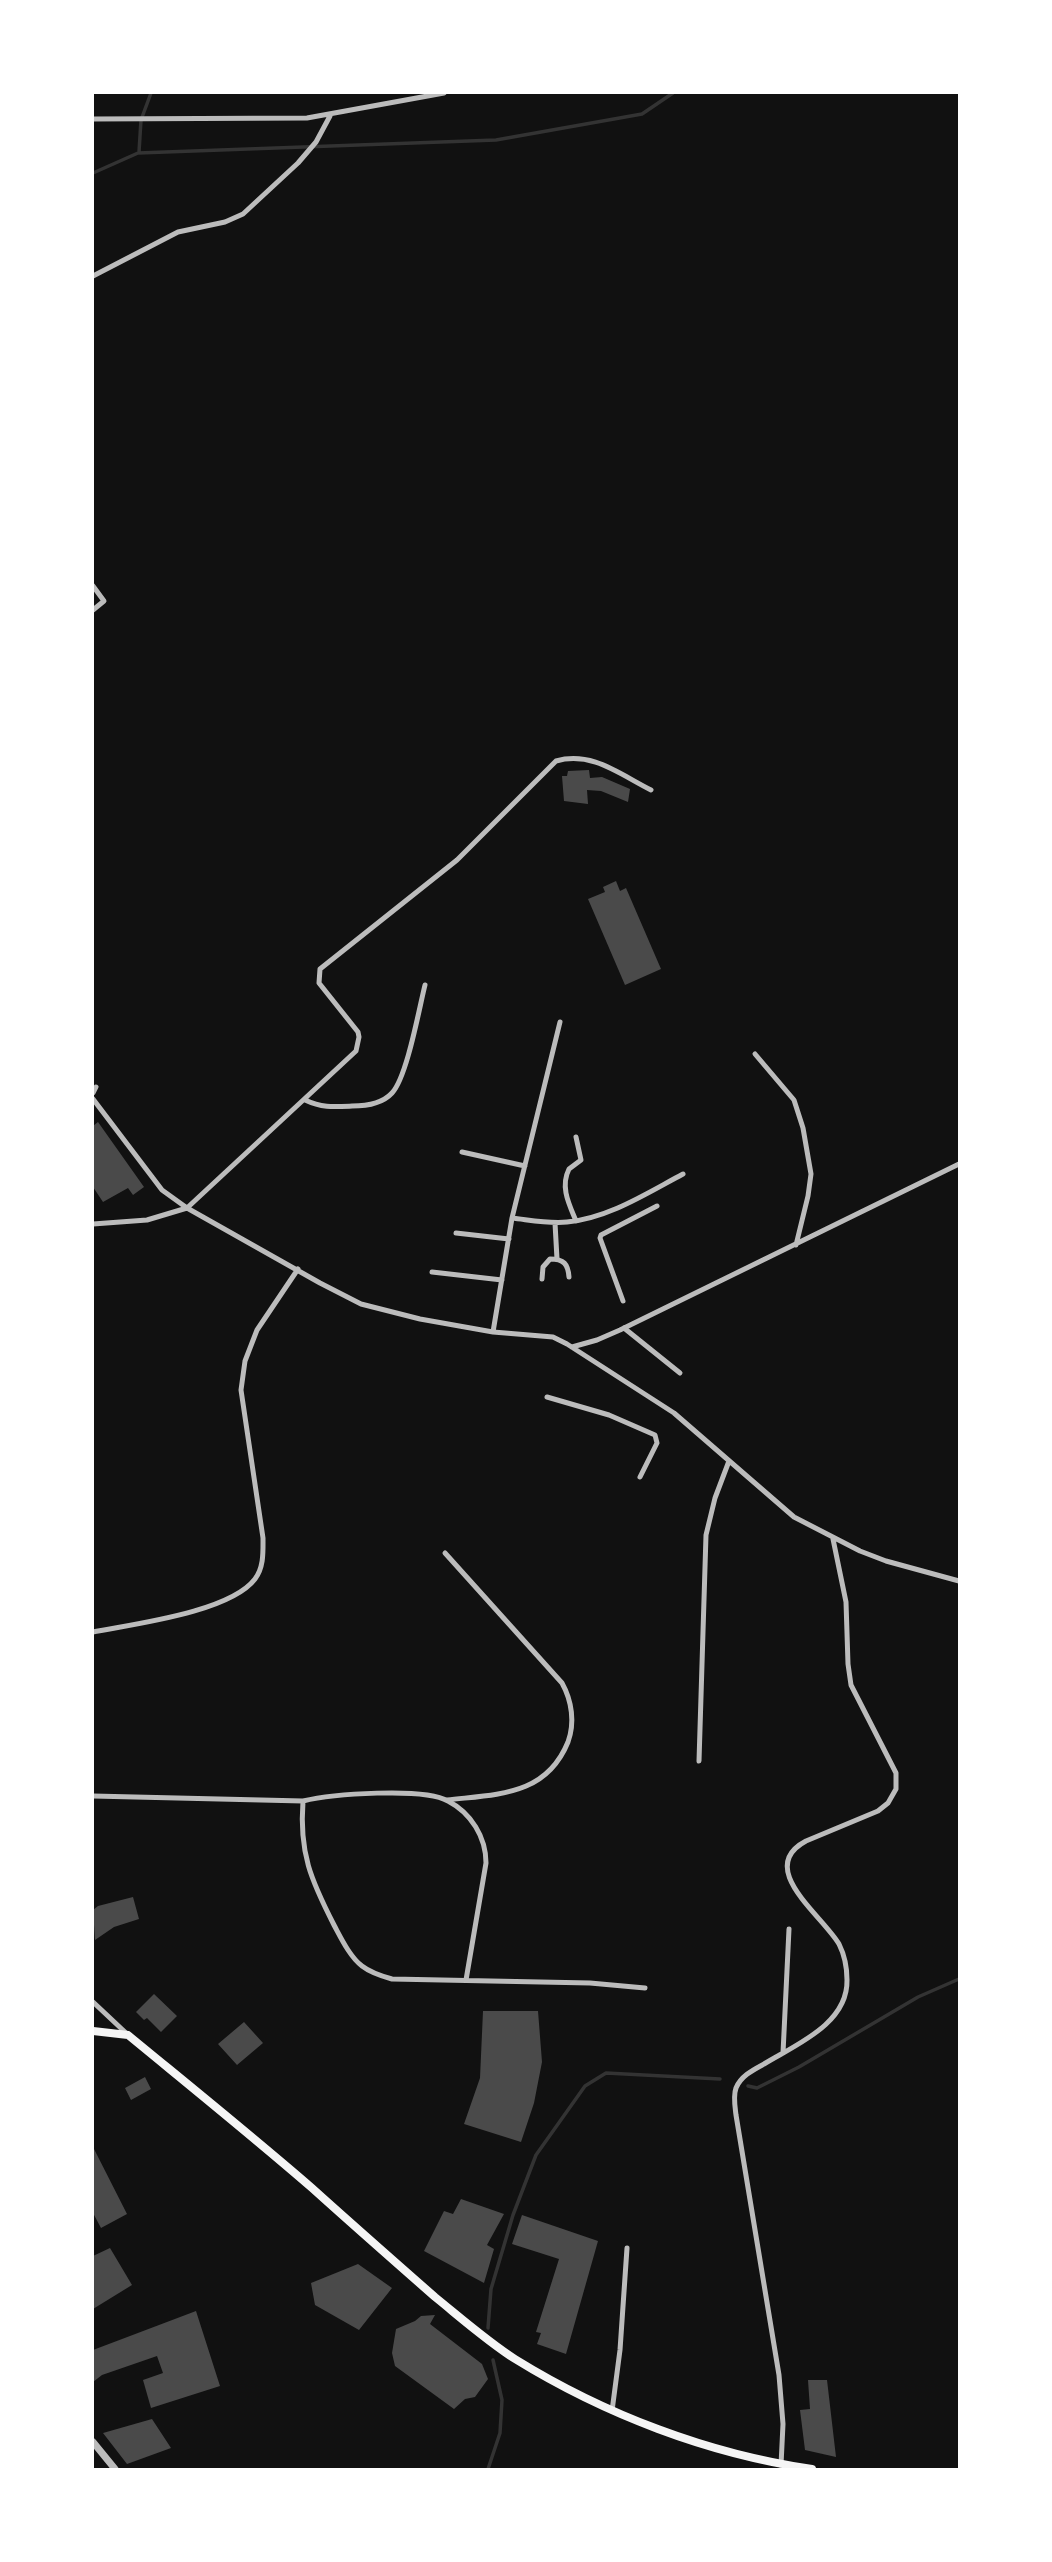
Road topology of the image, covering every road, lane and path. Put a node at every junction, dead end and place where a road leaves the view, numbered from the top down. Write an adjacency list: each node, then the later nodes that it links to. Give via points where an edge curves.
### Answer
1 (444, 93): 2 (street)
2 (330, 116): 3 (street); 4 (street, via 298,163 243,214 178,232)
3 (93, 119)
4 (93, 276)
5 (93, 586): 6 (street, via 104,601)
6 (93, 610)
7 (651, 790): 12 (street, via 589,758 555,761 457,860 320,969 319,983 358,1032 358,1045)
8 (425, 985): 12 (street, via 393,1093 380,1102 358,1106 320,1107)
9 (560, 1022): 16 (street)
10 (755, 1054): 28 (street, via 794,1100 807,1147 811,1174)
11 (93, 1099): 20 (street, via 151,1177)
12 (305, 1100): 20 (street)
13 (576, 1136): 23 (street, via 581,1160 569,1169 565,1194)
14 (462, 1152): 16 (street)
15 (959, 1164): 28 (street)
16 (525, 1166): 22 (street)
17 (683, 1174): 18 (street)
18 (642, 1195): 21 (street); 23 (street)
19 (657, 1206): 21 (street)
20 (187, 1208): 25 (street, via 147,1220); 30 (street)
21 (649, 1210): 35 (street, via 600,1238)
22 (512, 1218): 24 (street); 27 (street)
23 (576, 1221): 24 (street)
24 (555, 1223): 29 (street)
25 (93, 1224)
26 (456, 1234): 27 (street)
27 (509, 1239): 34 (street)
28 (796, 1244): 36 (street)
29 (557, 1259): 32 (street, via 566,1263); 33 (street, via 546,1262)
30 (298, 1269): 37 (street, via 361,1304); 46 (street, via 257,1330 245,1361 241,1390 263,1538 263,1560 256,1578 225,1602)
31 (432, 1272): 34 (street)
32 (569, 1277)
33 (542, 1279)
34 (502, 1280): 37 (street)
35 (623, 1301)
36 (624, 1328): 38 (street); 39 (street)
37 (493, 1332): 38 (street, via 553,1337)
38 (572, 1347): 41 (street, via 674,1413)
39 (680, 1373)
40 (547, 1397): 42 (street, via 609,1415 655,1436 657,1443)
41 (729, 1461): 43 (street, via 794,1517); 47 (street, via 706,1535)
42 (640, 1477)
43 (833, 1539): 45 (street, via 886,1561); 57 (street, via 846,1602 851,1685 896,1773 896,1789 878,1811 806,1840 788,1856 788,1873 799,1894 846,1959 847,1984 828,2024)
44 (444, 1553): 49 (street, via 562,1683 568,1693 572,1725 562,1756 536,1782 504,1793)
45 (959, 1581)
46 (93, 1632)
47 (699, 1761)
48 (93, 1796): 50 (street)
49 (447, 1800): 50 (street, via 393,1794 320,1796); 52 (street, via 476,1826 486,1849)
50 (303, 1801): 52 (street, via 310,1876 340,1937 360,1965 391,1979)
51 (789, 1929): 57 (street)
52 (466, 1980): 53 (street)
53 (645, 1988)
54 (93, 2003): 56 (street)
55 (93, 2031): 56 (main road)
56 (128, 2035): 59 (main road, via 464,2321 514,2358)
57 (783, 2053): 61 (street, via 746,2074 734,2096 779,2375)
58 (627, 2248): 59 (street)
59 (612, 2411): 61 (main road)
60 (93, 2442): 62 (street)
61 (780, 2465): 63 (main road)
62 (115, 2469)
63 (811, 2469)

